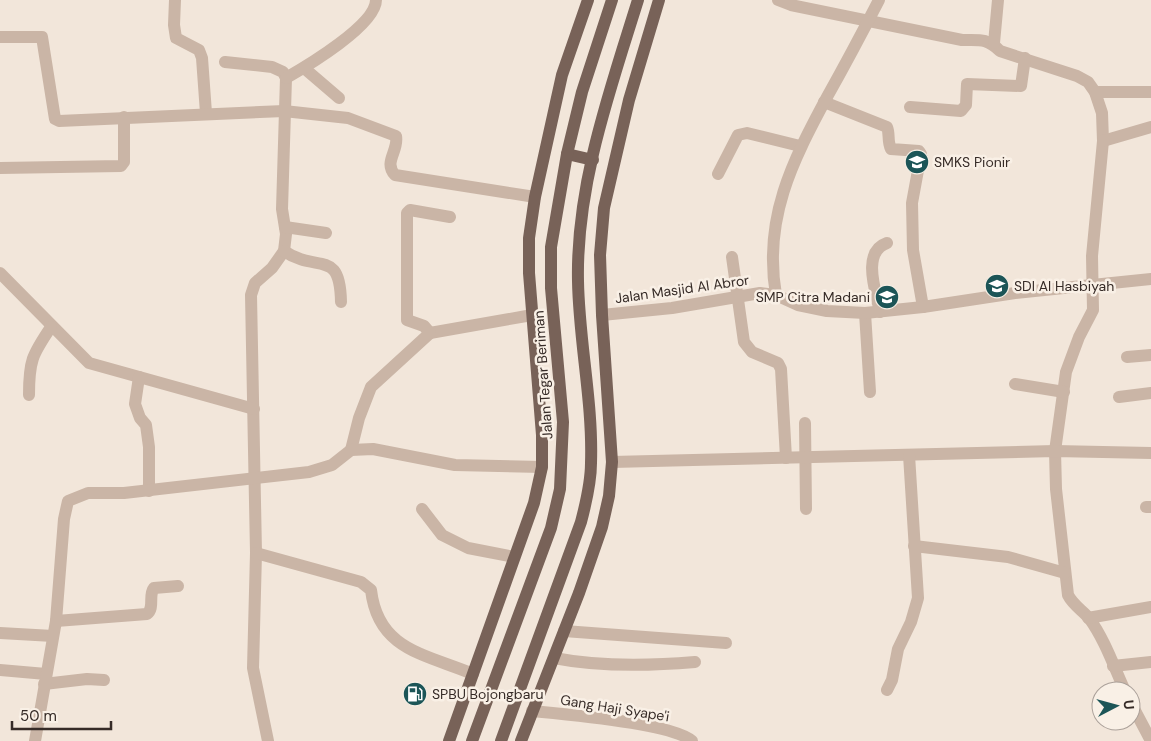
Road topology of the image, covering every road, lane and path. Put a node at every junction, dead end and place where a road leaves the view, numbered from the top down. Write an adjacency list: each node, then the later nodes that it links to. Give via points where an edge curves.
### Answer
1 (175, 0): 23 (street, via 176,38 199,50 202,58)
2 (376, 0): 15 (street, via 373,12 356,30)
3 (588, 0): 32 (main road, Jalan Tegar Beriman, via 562,75)
4 (612, 0): 28 (main road, Jalan Tegar Beriman, via 582,92)
5 (638, 0): 29 (main road)
6 (660, 0): 49 (main road, via 629,100 604,208 600,255)
7 (778, 0): 10 (street)
8 (880, 0): 10 (street)
9 (998, 0): 12 (street)
10 (869, 19): 12 (street, via 962,40); 20 (street)
11 (0, 37): 24 (street, via 42,36 55,119)
12 (994, 43): 13 (street, via 1000,51)
13 (1025, 58): 17 (street, via 1077,76 1088,82); 21 (street, via 1021,86 967,84 966,105 961,111)
14 (224, 62): 16 (street, via 272,67 283,72)
15 (304, 68): 16 (street); 19 (street)
16 (286, 78): 22 (street)
17 (1095, 92): 18 (street); 26 (street, via 1102,113)
18 (1151, 92)
19 (339, 98)
20 (824, 102): 27 (street); 45 (street, via 887,127 891,149 921,154 912,203 913,250)
21 (910, 107)
22 (284, 111): 23 (street); 32 (street, via 348,118 396,136 397,145 390,163 395,175); 34 (street, via 282,209)
23 (206, 113): 24 (street)
24 (124, 117): 30 (street, via 124,162 121,166)
25 (1151, 127): 26 (street)
26 (1103, 141): 41 (street)
27 (800, 146): 31 (street, via 747,133 738,135); 42 (street, via 785,184 774,228 772,253)
28 (567, 154): 29 (main road); 52 (main road, Jalan Tegar Beriman, via 551,247)
29 (593, 160): 105 (main road, via 583,209 578,282 591,433 589,491 582,522)
30 (0, 168)
31 (718, 174)
32 (535, 197): 48 (main road, Jalan Tegar Beriman, via 530,238)
33 (450, 217): 51 (street, via 410,210 407,213 408,320 424,326)
34 (285, 227): 35 (street); 37 (street)
35 (326, 233)
36 (887, 243): 46 (street, via 875,251 872,262)
37 (284, 251): 44 (street, via 291,256 329,266 337,272 341,281); 63 (street, via 272,268 255,283 251,295)
38 (732, 257): 43 (street)
39 (0, 273): 50 (street)
40 (1151, 279): 41 (street, Jalan Masjid Al Abror)
41 (1092, 286): 45 (street, Jalan Masjid Al Abror, via 1015,293); 59 (street, via 1093,310 1072,355)
42 (776, 295): 43 (street, Jalan Masjid Al Abror); 47 (street, Jalan Masjid Al Abror, via 798,305 827,311)
43 (737, 296): 49 (street, Jalan Masjid Al Abror, via 672,308); 69 (street, via 744,342 752,352 778,363 781,369)
44 (341, 302)
45 (923, 308): 46 (street, Jalan Masjid Al Abror)
46 (880, 312): 47 (street, Jalan Masjid Al Abror)
47 (865, 313): 58 (street)
48 (532, 315): 51 (street); 57 (main road, Jalan Tegar Beriman)
49 (602, 315): 71 (main road)
50 (51, 327): 55 (street, via 89,363); 61 (street, via 35,350 29,367)
51 (430, 333): 65 (street, via 371,386)
52 (556, 352): 57 (main road); 104 (main road, Jalan Tegar Beriman, via 562,422 560,489 551,528)
53 (1151, 355): 54 (street)
54 (1127, 356)
55 (138, 377): 63 (street); 74 (street, via 135,404 146,425)
56 (1015, 384): 59 (street)
57 (538, 390): 72 (main road, Jalan Tegar Beriman)
58 (870, 392)
59 (1064, 392): 66 (street)
60 (1151, 394): 62 (street)
61 (29, 395)
62 (1119, 397)
63 (254, 409): 73 (street)
64 (806, 423): 70 (street)
65 (351, 450): 72 (street, via 373,449 455,465); 73 (street, via 332,465 309,472)
66 (1055, 451): 67 (street); 68 (street); 80 (street)
67 (1151, 453)
68 (909, 455): 70 (street); 77 (street, via 916,536)
69 (786, 458): 70 (street); 71 (street)
70 (806, 458): 76 (street)
71 (612, 462): 85 (main road, via 602,527)
72 (542, 466): 79 (main road, Jalan Tegar Beriman, via 534,503)
73 (255, 478): 74 (street); 78 (street)
74 (149, 490): 84 (street, via 88,493 68,502)
75 (422, 509): 79 (street, via 442,535 468,548)
76 (806, 509)
77 (914, 546): 80 (street, via 1008,558); 98 (street, via 918,598 898,648)
78 (256, 553): 94 (street, via 361,582 371,590 383,629 397,642); 102 (street, via 253,668)
79 (514, 557): 94 (main road, Jalan Tegar Beriman)
80 (1065, 573): 83 (street, via 1072,602)
81 (178, 586): 84 (street, via 154,588 151,610 147,614)
82 (1151, 607): 83 (street)
83 (1088, 618): 92 (street)
84 (56, 621): 87 (street)
85 (564, 631): 88 (street); 89 (main road)
86 (0, 633): 87 (street)
87 (53, 636): 95 (street)
88 (726, 644)
89 (554, 658): 90 (street, via 652,666); 99 (main road)
90 (695, 662)
91 (1151, 662): 92 (street)
92 (1113, 666): 97 (street)
93 (0, 670): 95 (street)
94 (473, 674): 103 (main road, Jalan Tegar Beriman)
95 (45, 679): 96 (street); 101 (street)
96 (104, 680)
97 (1120, 681)
98 (887, 690)
99 (532, 711): 106 (main road); 107 (street, Gang Haji Syape'i, via 654,728 680,733)
100 (1141, 722): 108 (street)
101 (35, 741)
102 (268, 741)
103 (449, 741)
104 (472, 741)
105 (501, 741)
106 (521, 741)
107 (692, 741)
108 (1151, 741)

